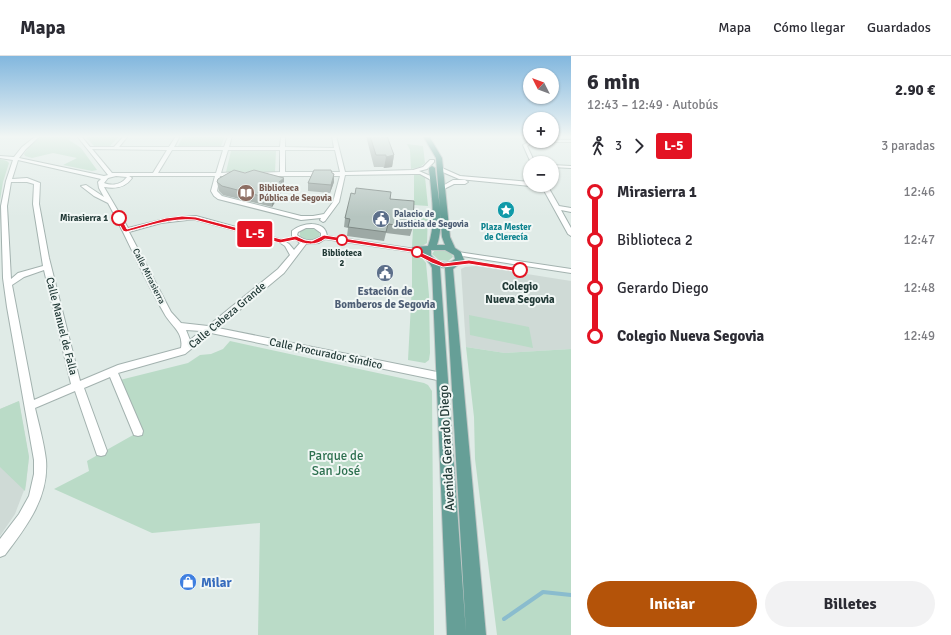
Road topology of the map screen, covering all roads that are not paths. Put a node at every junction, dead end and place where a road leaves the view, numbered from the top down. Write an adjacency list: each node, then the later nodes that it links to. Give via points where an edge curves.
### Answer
1 (14, 163): 32 (street)
2 (35, 163): 18 (street)
3 (101, 163): 12 (street)
4 (161, 163): 20 (street)
5 (221, 163): 21 (street)
6 (282, 163): 24 (street)
7 (340, 163): 25 (street)
8 (430, 163): 16 (street, via 425,168)
9 (432, 163): 30 (main road)
10 (439, 163): 14 (main road, Avenida Gerardo Diego)
11 (559, 166): 13 (street)
12 (104, 167): 18 (street, via 99,173); 26 (street)
13 (571, 167)
14 (440, 169): 31 (street); 37 (main road, Avenida Gerardo Diego)
15 (559, 171): 17 (street)
16 (413, 172): 25 (street); 30 (street)
17 (571, 172)
18 (86, 174): 28 (street)
19 (143, 174): 20 (street); 27 (street); 29 (street)
20 (154, 174): 21 (street)
21 (218, 174): 22 (street); 44 (street, via 213,190 217,196)
22 (246, 174)
23 (253, 174): 24 (street)
24 (282, 174): 25 (street)
25 (343, 174): 43 (street, via 336,202)
26 (112, 175): 27 (street); 28 (street)
27 (122, 175): 29 (street)
28 (104, 178): 34 (street)
29 (129, 178): 36 (street, via 126,182)
30 (433, 179): 53 (main road, via 435,233)
31 (468, 180): 33 (street, via 518,188 522,187); 37 (street, via 454,182)
32 (9, 181): 55 (street, via 4,206); 59 (street, Calle Manuel de Falla, via 27,180 37,183 36,204)
33 (523, 183)
34 (102, 184): 36 (street); 38 (street, Calle Mirasierra)
35 (84, 186): 40 (street)
36 (114, 186): 38 (street)
37 (442, 188): 57 (main road, Avenida Gerardo Diego, via 446,237)
38 (105, 192): 40 (street, Calle Mirasierra)
39 (548, 192): 41 (street)
40 (110, 202): 47 (street, Calle Mirasierra)
41 (557, 208): 42 (street); 48 (street)
42 (571, 210)
43 (327, 215): 44 (street); 46 (street)
44 (302, 218): 45 (street)
45 (305, 226): 46 (street); 50 (street, via 296,230)
46 (317, 227): 49 (street, via 324,233)
47 (126, 231): 51 (street, via 186,217); 65 (street, Calle Mirasierra, via 168,313)
48 (571, 234)
49 (324, 237): 52 (street, via 316,242); 54 (street)
50 (296, 238): 51 (street); 52 (street)
51 (280, 241): 56 (street, via 287,245)
52 (304, 242): 56 (street, Calle Cabeza Grande)
53 (431, 247): 54 (main road); 57 (main road, via 441,246); 58 (main road, Avenida Gerardo Diego, via 426,252)
54 (413, 250): 58 (main road)
55 (2, 254): 61 (street)
56 (294, 255): 66 (street, Calle Cabeza Grande, via 281,271)
57 (454, 257): 58 (main road); 60 (street, via 479,258); 63 (street); 76 (main road, Avenida Gerardo Diego, via 449,269 450,290)
58 (431, 260): 69 (main road, Avenida Gerardo Diego, via 436,268)
59 (47, 267): 62 (street, Calle Manuel de Falla); 70 (street, Calle Manuel de Falla)
60 (571, 272)
61 (7, 273): 62 (street); 64 (street)
62 (21, 274): 64 (street)
63 (571, 277)
64 (8, 284): 71 (street)
65 (181, 326): 66 (street); 67 (street, Calle Mirasierra, via 187,339)
66 (209, 329): 67 (street, Calle Cabeza Grande); 69 (street, Calle Procurador Síndico)
67 (185, 350): 68 (street, Calle Cabeza Grande)
68 (112, 371): 70 (street, Calle Cabeza Grande); 72 (street)
69 (442, 377): 75 (main road, Avenida Gerardo Diego)
70 (77, 385): 71 (street, Calle Cabeza Grande); 73 (street, Calle Manuel de Falla)
71 (30, 406): 74 (street, via 40,460 40,479 36,497)
72 (138, 431)
73 (101, 450)
74 (0, 550)
75 (457, 635)
76 (476, 635)

